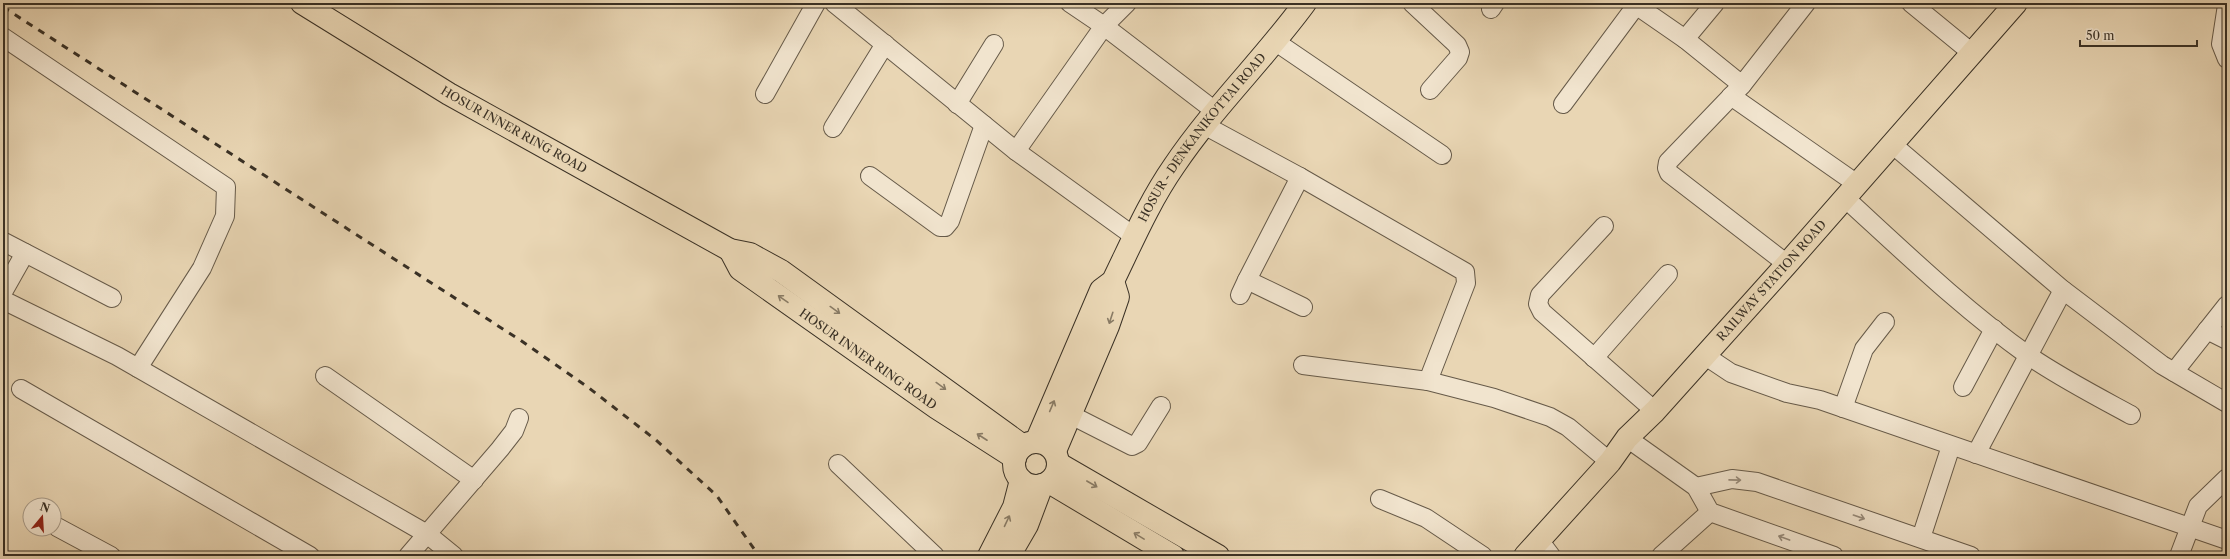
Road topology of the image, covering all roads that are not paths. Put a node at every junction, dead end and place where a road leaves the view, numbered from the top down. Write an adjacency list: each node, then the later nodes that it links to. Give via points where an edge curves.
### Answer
1 (302, 3): 73 (main road, HOSUR INNER RING ROAD, via 448,94 730,250 750,254 781,271)
2 (816, 3): 24 (street)
3 (834, 3): 18 (street)
4 (1070, 3): 14 (street)
5 (1127, 3): 14 (street)
6 (1305, 3): 17 (main road, HOSUR - DENKANIKOTTAI ROAD)
7 (1412, 3): 22 (street, via 1457,45 1460,52 1458,58)
8 (1715, 3): 16 (street)
9 (1806, 3): 23 (street)
10 (1911, 3): 20 (street)
11 (2016, 3): 20 (main road, RAILWAY STATION ROAD)
12 (1636, 4): 16 (street); 26 (street)
13 (2227, 5): 21 (street, via 2221,44)
14 (1104, 26): 27 (street); 31 (street)
15 (3, 37): 57 (street, via 226,187 225,216 202,268)
16 (1685, 39): 23 (street)
17 (1276, 42): 27 (main road, HOSUR - DENKANIKOTTAI ROAD); 32 (street)
18 (885, 44): 25 (street); 29 (street)
19 (994, 44): 25 (street)
20 (1972, 53): 30 (main road, RAILWAY STATION ROAD)
21 (2227, 59)
22 (1430, 90)
23 (1737, 90): 35 (street); 40 (street, via 1668,162 1666,168 1669,173)
24 (765, 94)
25 (957, 104): 28 (street)
26 (1563, 104)
27 (1210, 118): 34 (street); 37 (main road, HOSUR - DENKANIKOTTAI ROAD, via 1160,186)
28 (984, 125): 31 (street); 33 (street, via 950,221 945,227 940,227)
29 (832, 128)
30 (1892, 144): 35 (main road, RAILWAY STATION ROAD); 43 (street)
31 (1016, 151): 37 (street)
32 (1442, 154)
33 (870, 176)
34 (1300, 177): 48 (street, via 1243,288); 60 (street, via 1465,272 1466,283)
35 (1851, 191): 40 (main road, RAILWAY STATION ROAD); 50 (street, via 1961,303)
36 (1604, 226): 55 (street, via 1540,295 1538,304 1542,312)
37 (1135, 237): 42 (main road, HOSUR - DENKANIKOTTAI ROAD)
38 (4, 242): 39 (street)
39 (25, 253): 44 (street); 45 (street)
40 (1787, 264): 53 (main road, RAILWAY STATION ROAD)
41 (1668, 274): 55 (street)
42 (1113, 281): 67 (main road, HOSUR - DENKANIKOTTAI ROAD, one-way to 67, via 1118,297); 73 (main road, HOSUR - DENKANIKOTTAI ROAD, one-way to 42, via 1101,290)
43 (2062, 290): 54 (street); 58 (street)
44 (3, 292)
45 (112, 298)
46 (3, 300): 57 (street)
47 (2227, 305): 51 (street)
48 (1303, 307)
49 (1885, 322): 65 (street, via 1864,349)
50 (1994, 329): 54 (street); 61 (street)
51 (2208, 330): 52 (street); 58 (street)
52 (2227, 340)
53 (1704, 355): 65 (street, via 1731,373 1787,393); 66 (main road, RAILWAY STATION ROAD)
54 (2028, 355): 68 (street, via 2072,384); 72 (street)
55 (1594, 358): 66 (street)
56 (1303, 365): 60 (street)
57 (138, 368): 83 (street)
58 (2174, 372): 63 (street)
59 (325, 376): 77 (street)
60 (1428, 381): 74 (street, via 1550,416 1568,427)
61 (1963, 387)
62 (21, 389): 88 (street)
63 (2227, 404)
64 (1161, 406): 67 (street, via 1138,443 1132,446)
65 (1843, 408): 71 (street)
66 (1655, 411): 70 (main road, RAILWAY STATION ROAD)
67 (1071, 415): 73 (main road, HOSUR - DENKANIKOTTAI ROAD)
68 (2131, 415)
69 (520, 418): 77 (street, via 514,431)
70 (1627, 438): 74 (main road, RAILWAY STATION ROAD); 78 (street)
71 (1951, 446): 72 (street); 84 (street)
72 (1976, 454): 81 (street)
73 (1040, 461): 92 (main road, one-way to 73, via 1014,507 1021,480 1014,466); 93 (main road, HOSUR - DENKANIKOTTAI ROAD, via 1027,525); 94 (main road, HOSUR INNER RING ROAD, one-way to 73); 95 (main road, HOSUR INNER RING ROAD, one-way to 95)
74 (1610, 462): 86 (main road, RAILWAY STATION ROAD)
75 (838, 464): 91 (street)
76 (2227, 478): 81 (street, via 2198,506)
77 (474, 480): 83 (street)
78 (1696, 487): 80 (street); 84 (street, one-way to 84, via 1732,479 1757,482)
79 (1380, 499): 96 (street, via 1426,518)
80 (1710, 512): 97 (street); 98 (street, one-way to 80)
81 (2188, 526): 85 (street); 100 (street)
82 (62, 530): 87 (street)
83 (427, 534): 89 (street); 90 (street)
84 (1922, 538): 99 (street)
85 (2227, 540)
86 (1539, 551)
87 (111, 556)
88 (310, 556)
89 (408, 556)
90 (454, 556)
91 (935, 556)
92 (989, 556)
93 (1009, 556)
94 (1173, 556)
95 (1218, 556)
96 (1483, 556)
97 (1661, 556)
98 (1834, 556)
99 (1971, 556)
100 (2179, 556)

